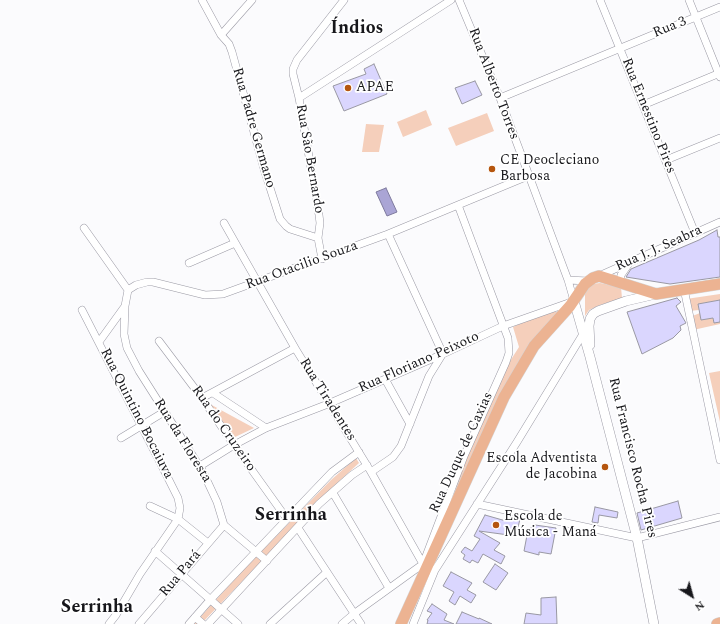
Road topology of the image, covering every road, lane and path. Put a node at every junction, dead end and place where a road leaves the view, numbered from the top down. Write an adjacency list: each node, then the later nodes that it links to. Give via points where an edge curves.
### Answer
1 (202, 0): 10 (street, Rua Padre Germano)
2 (252, 0): 10 (street)
3 (344, 0): 13 (street, Rua São Bernardo, via 297,60 293,74)
4 (451, 0): 13 (street)
5 (460, 0): 14 (street, Rua Alberto Torres)
6 (600, 0): 11 (street, Rua Ernestino Pires)
7 (688, 0): 9 (street)
8 (720, 7): 9 (street, Rua 3)
9 (696, 18): 11 (street, Rua 3); 12 (street)
10 (221, 35): 25 (street, Rua Padre Germano, via 232,52 280,218 290,229)
11 (620, 49): 14 (street, Rua 3); 15 (street, Rua Ernestino Pires)
12 (720, 75): 15 (street)
13 (299, 98): 25 (street, Rua São Bernardo, via 319,215)
14 (500, 98): 18 (street, Rua Alberto Torres)
15 (643, 105): 17 (street, Rua Ernestino Pires)
16 (720, 138): 17 (street)
17 (666, 160): 23 (street, Rua Ernestino Pires)
18 (528, 176): 19 (street, Rua Otacilio Souza); 31 (street, Rua Alberto Torres)
19 (458, 205): 24 (street, Rua Otacilio Souza); 41 (street, Rua Duque de Caxias)
20 (720, 222): 23 (street, Rua J. J. Seabra)
21 (224, 223): 26 (street, Rua Tiradentes)
22 (84, 228): 36 (street)
23 (695, 233): 28 (street, Rua J. J. Seabra)
24 (388, 234): 27 (street, Rua Otacilio Souza); 46 (street)
25 (318, 238): 27 (street, Rua São Bernardo)
26 (235, 243): 29 (street); 32 (street, Rua Tiradentes)
27 (322, 259): 32 (street, Rua Otacilio Souza)
28 (631, 261): 30 (street, Rua J. J. Seabra); 33 (street, via 621,275)
29 (189, 263)
30 (594, 278): 31 (street); 33 (main road); 38 (main road, Rua Duque de Caxias, via 582,288)
31 (568, 280): 38 (street, Rua Francisco Rocha Pires)
32 (257, 282): 36 (street, Rua Otacilio Souza, via 214,296 153,282 141,283); 45 (street, Rua Tiradentes)
33 (620, 283): 37 (main road)
34 (720, 284): 35 (main road)
35 (684, 289): 37 (main road); 59 (street)
36 (128, 290): 39 (street)
37 (656, 294): 47 (street, via 626,301 593,314 589,326)
38 (572, 303): 41 (street, Rua Floriano Peixoto); 42 (street, Rua Francisco Rocha Pires); 78 (main road, Rua Duque de Caxias, via 534,346 508,390)
39 (124, 306): 44 (street); 52 (street, Rua da Floresta, via 127,348)
40 (82, 310): 44 (street, Rua Quintino Bocaiuva)
41 (503, 326): 46 (street, Rua Floriano Peixoto); 78 (street, Rua Duque de Caxias, via 509,346 506,362 464,456)
42 (583, 334): 47 (street, Rua Francisco Rocha Pires); 66 (street, Rua Duque de Caxias)
43 (159, 341): 50 (street, Rua do Cruzeiro)
44 (99, 342): 54 (street, Rua Quintino Bocaiuva)
45 (295, 348): 49 (street); 51 (street, Rua Tiradentes)
46 (443, 354): 48 (street, Rua Floriano Peixoto); 53 (street, via 429,376)
47 (590, 357): 73 (street, Rua Francisco Rocha Pires)
48 (385, 379): 51 (street, Rua Floriano Peixoto); 53 (street)
49 (213, 393): 50 (street); 55 (street)
50 (202, 398): 57 (street, Rua do Cruzeiro)
51 (328, 404): 55 (street, Rua Floriano Peixoto); 58 (street, Rua Tiradentes)
52 (164, 412): 54 (street); 61 (street, Rua da Floresta)
53 (410, 424): 62 (street, via 397,452)
54 (141, 426): 56 (street); 70 (street, Rua Quintino Bocaiuva, via 178,498)
55 (266, 428): 57 (street, Rua Floriano Peixoto)
56 (120, 438)
57 (234, 445): 61 (street, Rua Floriano Peixoto); 69 (street, Rua do Cruzeiro)
58 (359, 452): 60 (street, Rua Tiradentes); 64 (street, via 332,472)
59 (720, 460)
60 (367, 465): 62 (street, Rua Tiradentes); 63 (street)
61 (200, 466): 71 (street, Rua da Floresta, via 217,502)
62 (371, 472): 78 (street, Rua Tiradentes)
63 (333, 492): 65 (street); 81 (street)
64 (310, 495): 65 (street); 69 (street)
65 (319, 504): 72 (street)
66 (477, 504): 73 (street); 78 (street, Rua Duque de Caxias)
67 (150, 506): 70 (street)
68 (720, 516): 73 (street)
69 (287, 518): 76 (street)
70 (178, 519): 74 (street); 75 (street)
71 (224, 525): 74 (street, Rua Pará); 76 (street)
72 (298, 528): 77 (street); 79 (street)
73 (637, 538): 97 (street, Rua Francisco Rocha Pires)
74 (208, 543): 80 (street, Rua Pará)
75 (155, 551): 80 (street); 86 (street)
76 (256, 551): 77 (street); 82 (street)
77 (267, 560): 83 (street)
78 (428, 567): 81 (street); 95 (main road, Rua Duque de Caxias); 96 (street, Rua Duque de Caxias)
79 (327, 572): 84 (street); 92 (street)
80 (181, 575): 82 (street); 87 (street, Rua Pará)
81 (389, 588): 84 (street)
82 (210, 600): 83 (street); 85 (street)
83 (221, 610): 90 (street); 91 (street)
84 (355, 613): 93 (street); 94 (street)
85 (195, 617): 88 (street); 89 (street)
86 (109, 624)
87 (139, 624)
88 (189, 624)
89 (203, 624)
90 (208, 624)
91 (238, 624)
92 (270, 624)
93 (342, 624)
94 (361, 624)
95 (401, 624)
96 (413, 624)
97 (654, 624)

